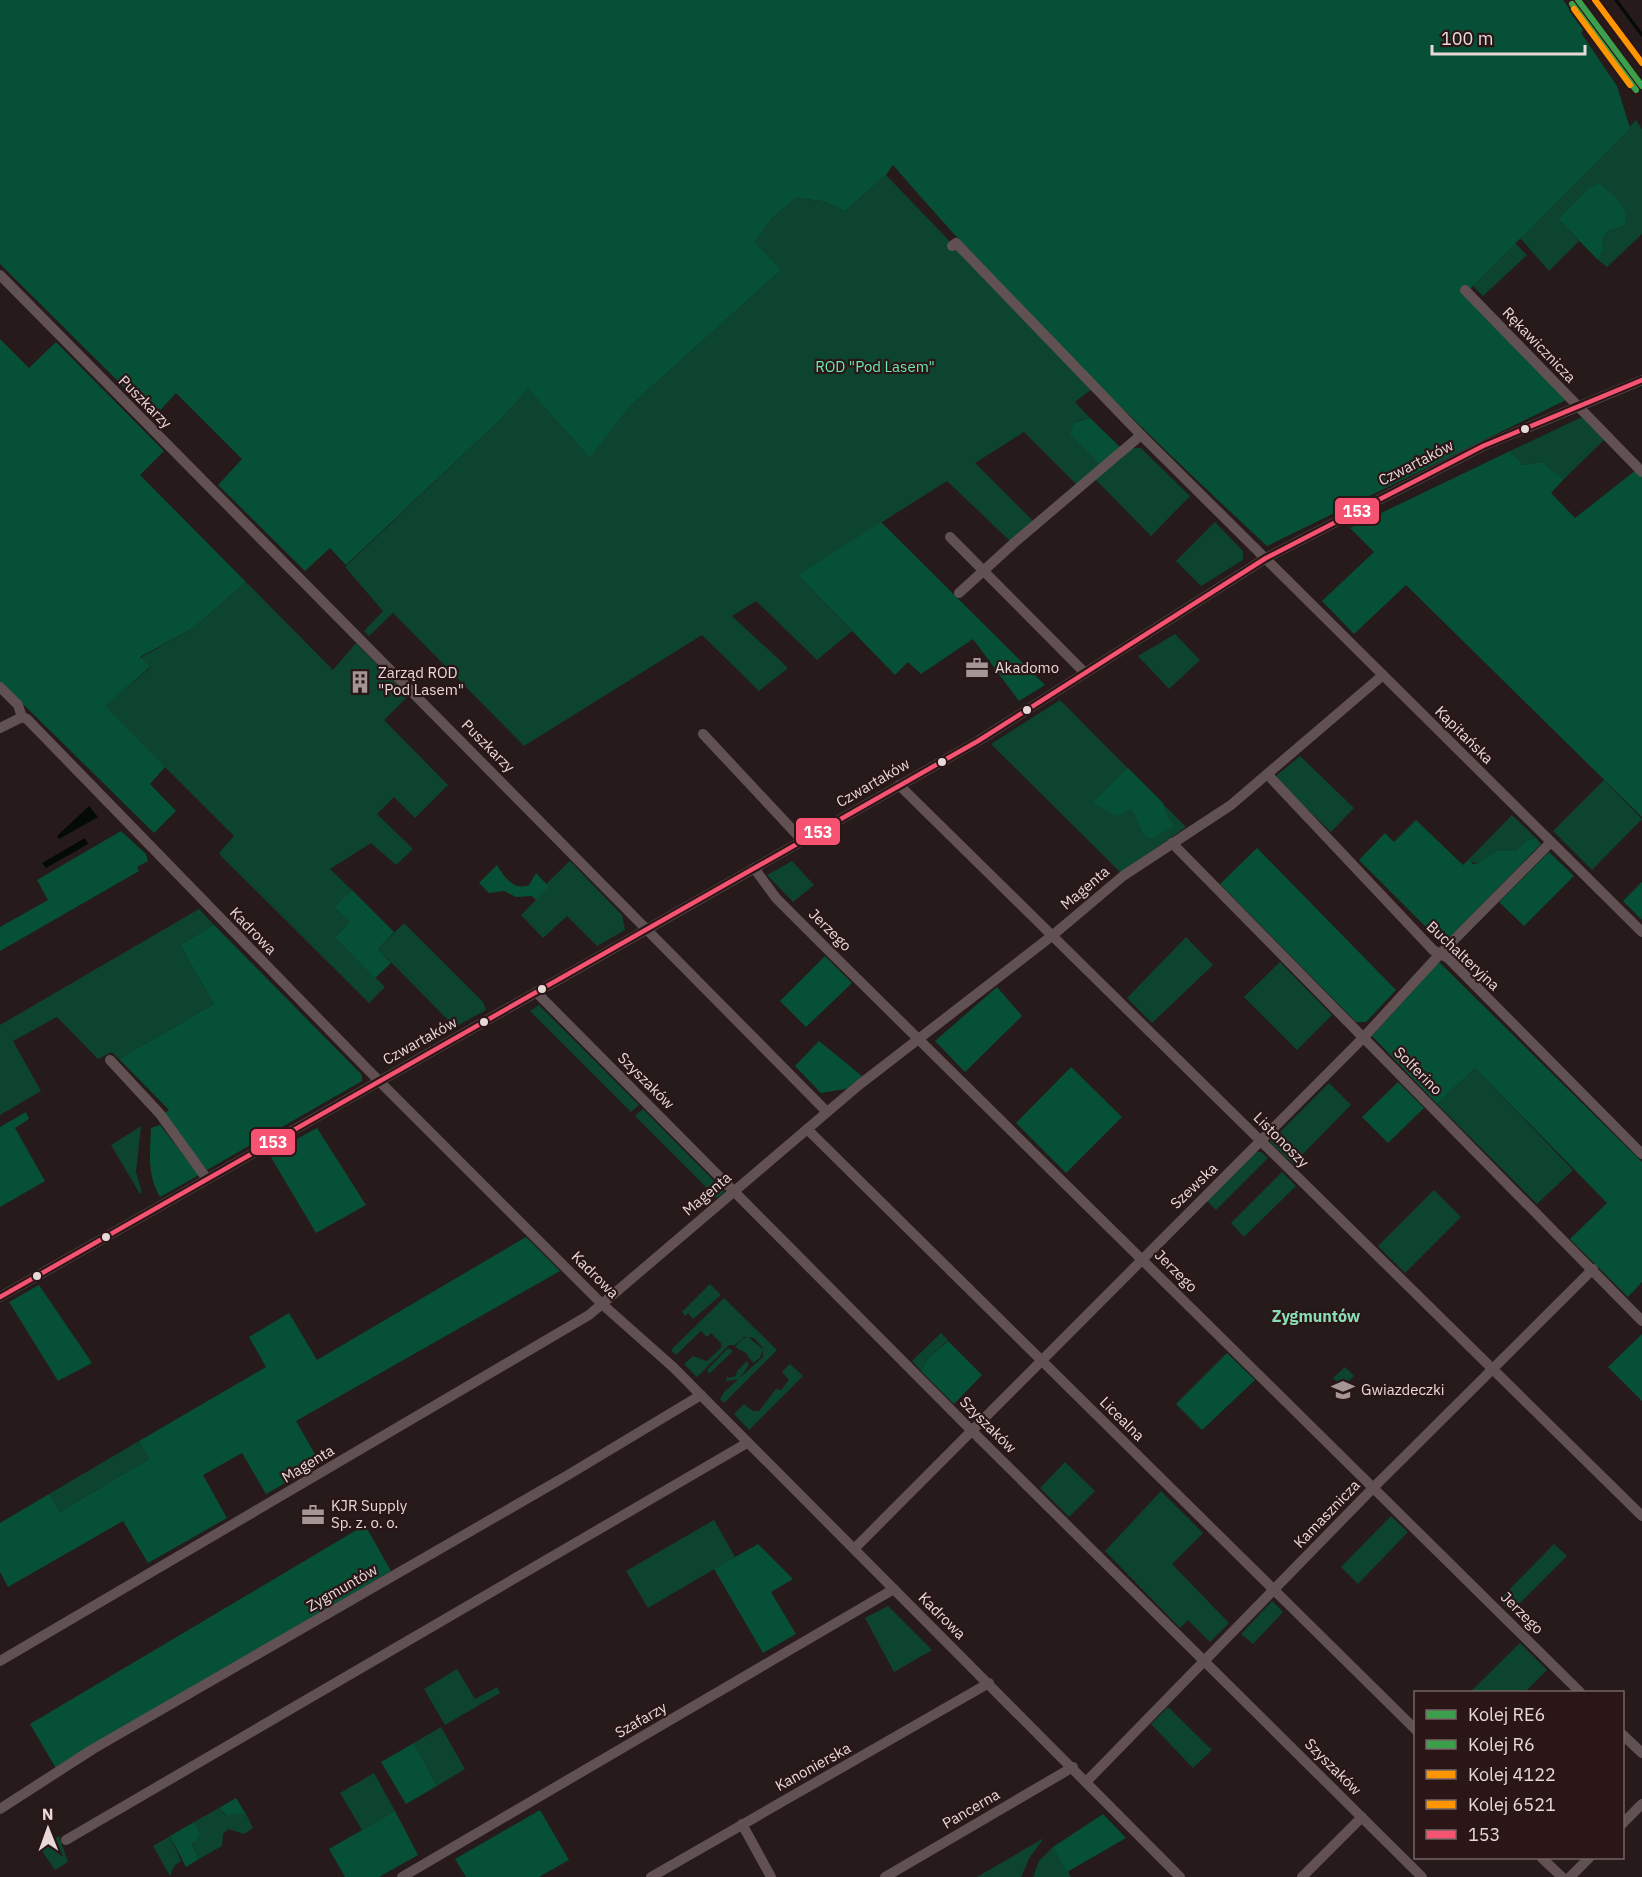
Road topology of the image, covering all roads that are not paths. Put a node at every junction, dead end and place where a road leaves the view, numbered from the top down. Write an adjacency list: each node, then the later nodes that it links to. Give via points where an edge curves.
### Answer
1 (952, 246): 6 (street, Kapitańska, via 956,243)
2 (0, 275): 24 (street, Puszkarzy)
3 (1465, 290): 5 (street, Rękawicznicza)
4 (1642, 380): 5 (street, Czwartaków)
5 (1576, 406): 7 (street, Rękawicznicza); 9 (street, Czwartaków, via 1426,474)
6 (1141, 435): 9 (street, Kapitańska); 10 (street)
7 (1642, 472)
8 (950, 537): 10 (street)
9 (1266, 558): 12 (street, Czwartaków); 13 (street, Kapitańska)
10 (983, 570): 11 (street); 12 (street)
11 (960, 593)
12 (1084, 672): 19 (street, Czwartaków, via 978,741)
13 (1383, 675): 18 (street, Magenta); 21 (street, Kapitańska)
14 (0, 687): 15 (street, Kadrowa, via 18,705)
15 (22, 717): 16 (street); 32 (street, Kadrowa)
16 (0, 728)
17 (703, 734): 20 (street)
18 (1268, 775): 22 (street, Magenta, via 1231,805); 27 (street, Buchalteryjna)
19 (899, 786): 20 (street, Czwartaków); 26 (street, Listonoszy)
20 (803, 841): 23 (street, Czwartaków)
21 (1551, 842): 25 (street, Kapitańska); 27 (street, Szewska)
22 (1172, 843): 26 (street, Magenta, via 1124,876); 29 (street, Solferino)
23 (754, 868): 24 (street, Czwartaków); 30 (street, Jerzego, via 776,898)
24 (648, 929): 28 (street, Czwartaków); 33 (street, Puszkarzy)
25 (1642, 932)
26 (1053, 935): 30 (street, Magenta); 35 (street, Listonoszy)
27 (1440, 954): 29 (street, Szewska); 36 (street, Buchalteryjna)
28 (536, 992): 32 (street, Czwartaków); 38 (street, Szyszaków)
29 (1364, 1038): 35 (street, Szewska); 40 (street, Solferino)
30 (919, 1040): 33 (street, Magenta); 39 (street, Jerzego)
31 (110, 1060): 37 (street, via 160,1114)
32 (379, 1081): 37 (street, Czwartaków); 42 (street, Kadrowa)
33 (827, 1112): 34 (street, Magenta)
34 (807, 1129): 38 (street, Magenta); 44 (street, Licealna)
35 (1260, 1142): 39 (street, Szewska); 45 (street, Listonoszy)
36 (1642, 1154)
37 (207, 1179): 41 (street, Czwartaków)
38 (734, 1191): 42 (street, Magenta); 47 (street, Szyszaków)
39 (1142, 1258): 44 (street, Szewska); 49 (street, Jerzego)
40 (1593, 1269): 43 (street, Solferino); 45 (street, Kamasznicza)
41 (0, 1297)
42 (602, 1304): 46 (street, Kadrowa); 55 (street, Magenta)
43 (1642, 1321)
44 (1041, 1360): 47 (street, Szewska); 53 (street, Licealna)
45 (1492, 1369): 49 (street, Kamasznicza); 50 (street, Listonoszy)
46 (701, 1395): 48 (street, Kadrowa); 64 (street, Zygmuntów, via 93,1749)
47 (971, 1430): 51 (street, Szewska); 54 (street, Szyszaków)
48 (747, 1443): 51 (street, Kadrowa); 68 (street)
49 (1374, 1487): 53 (street, Kamasznicza); 57 (street, Jerzego)
50 (1642, 1516)
51 (854, 1549): 52 (street, Kadrowa)
52 (894, 1589): 56 (street, Kadrowa); 71 (street, Szafarzy)
53 (1275, 1589): 54 (street, Kamasznicza); 58 (street, Licealna)
54 (1205, 1660): 62 (street, Kamasznicza); 65 (street, Szyszaków)
55 (0, 1661)
56 (989, 1683): 61 (street, Kadrowa); 67 (street, Kanonierska)
57 (1579, 1691)
58 (1414, 1728)
59 (1624, 1735): 60 (street)
60 (1642, 1753)
61 (1073, 1767): 62 (street, Kadrowa); 74 (street, Pancerna)
62 (1086, 1782): 75 (street, Kadrowa)
63 (1642, 1804): 66 (street)
64 (0, 1809)
65 (1362, 1817): 76 (street); 77 (street, Szyszaków)
66 (1624, 1823)
67 (742, 1824): 72 (street, Kanonierska); 73 (street)
68 (66, 1840)
69 (1544, 1859): 78 (street)
70 (1587, 1859): 79 (street)
71 (402, 1877)
72 (651, 1877)
73 (771, 1877)
74 (885, 1877)
75 (1180, 1877)
76 (1302, 1877)
77 (1422, 1877)
78 (1562, 1877)
79 (1570, 1877)

